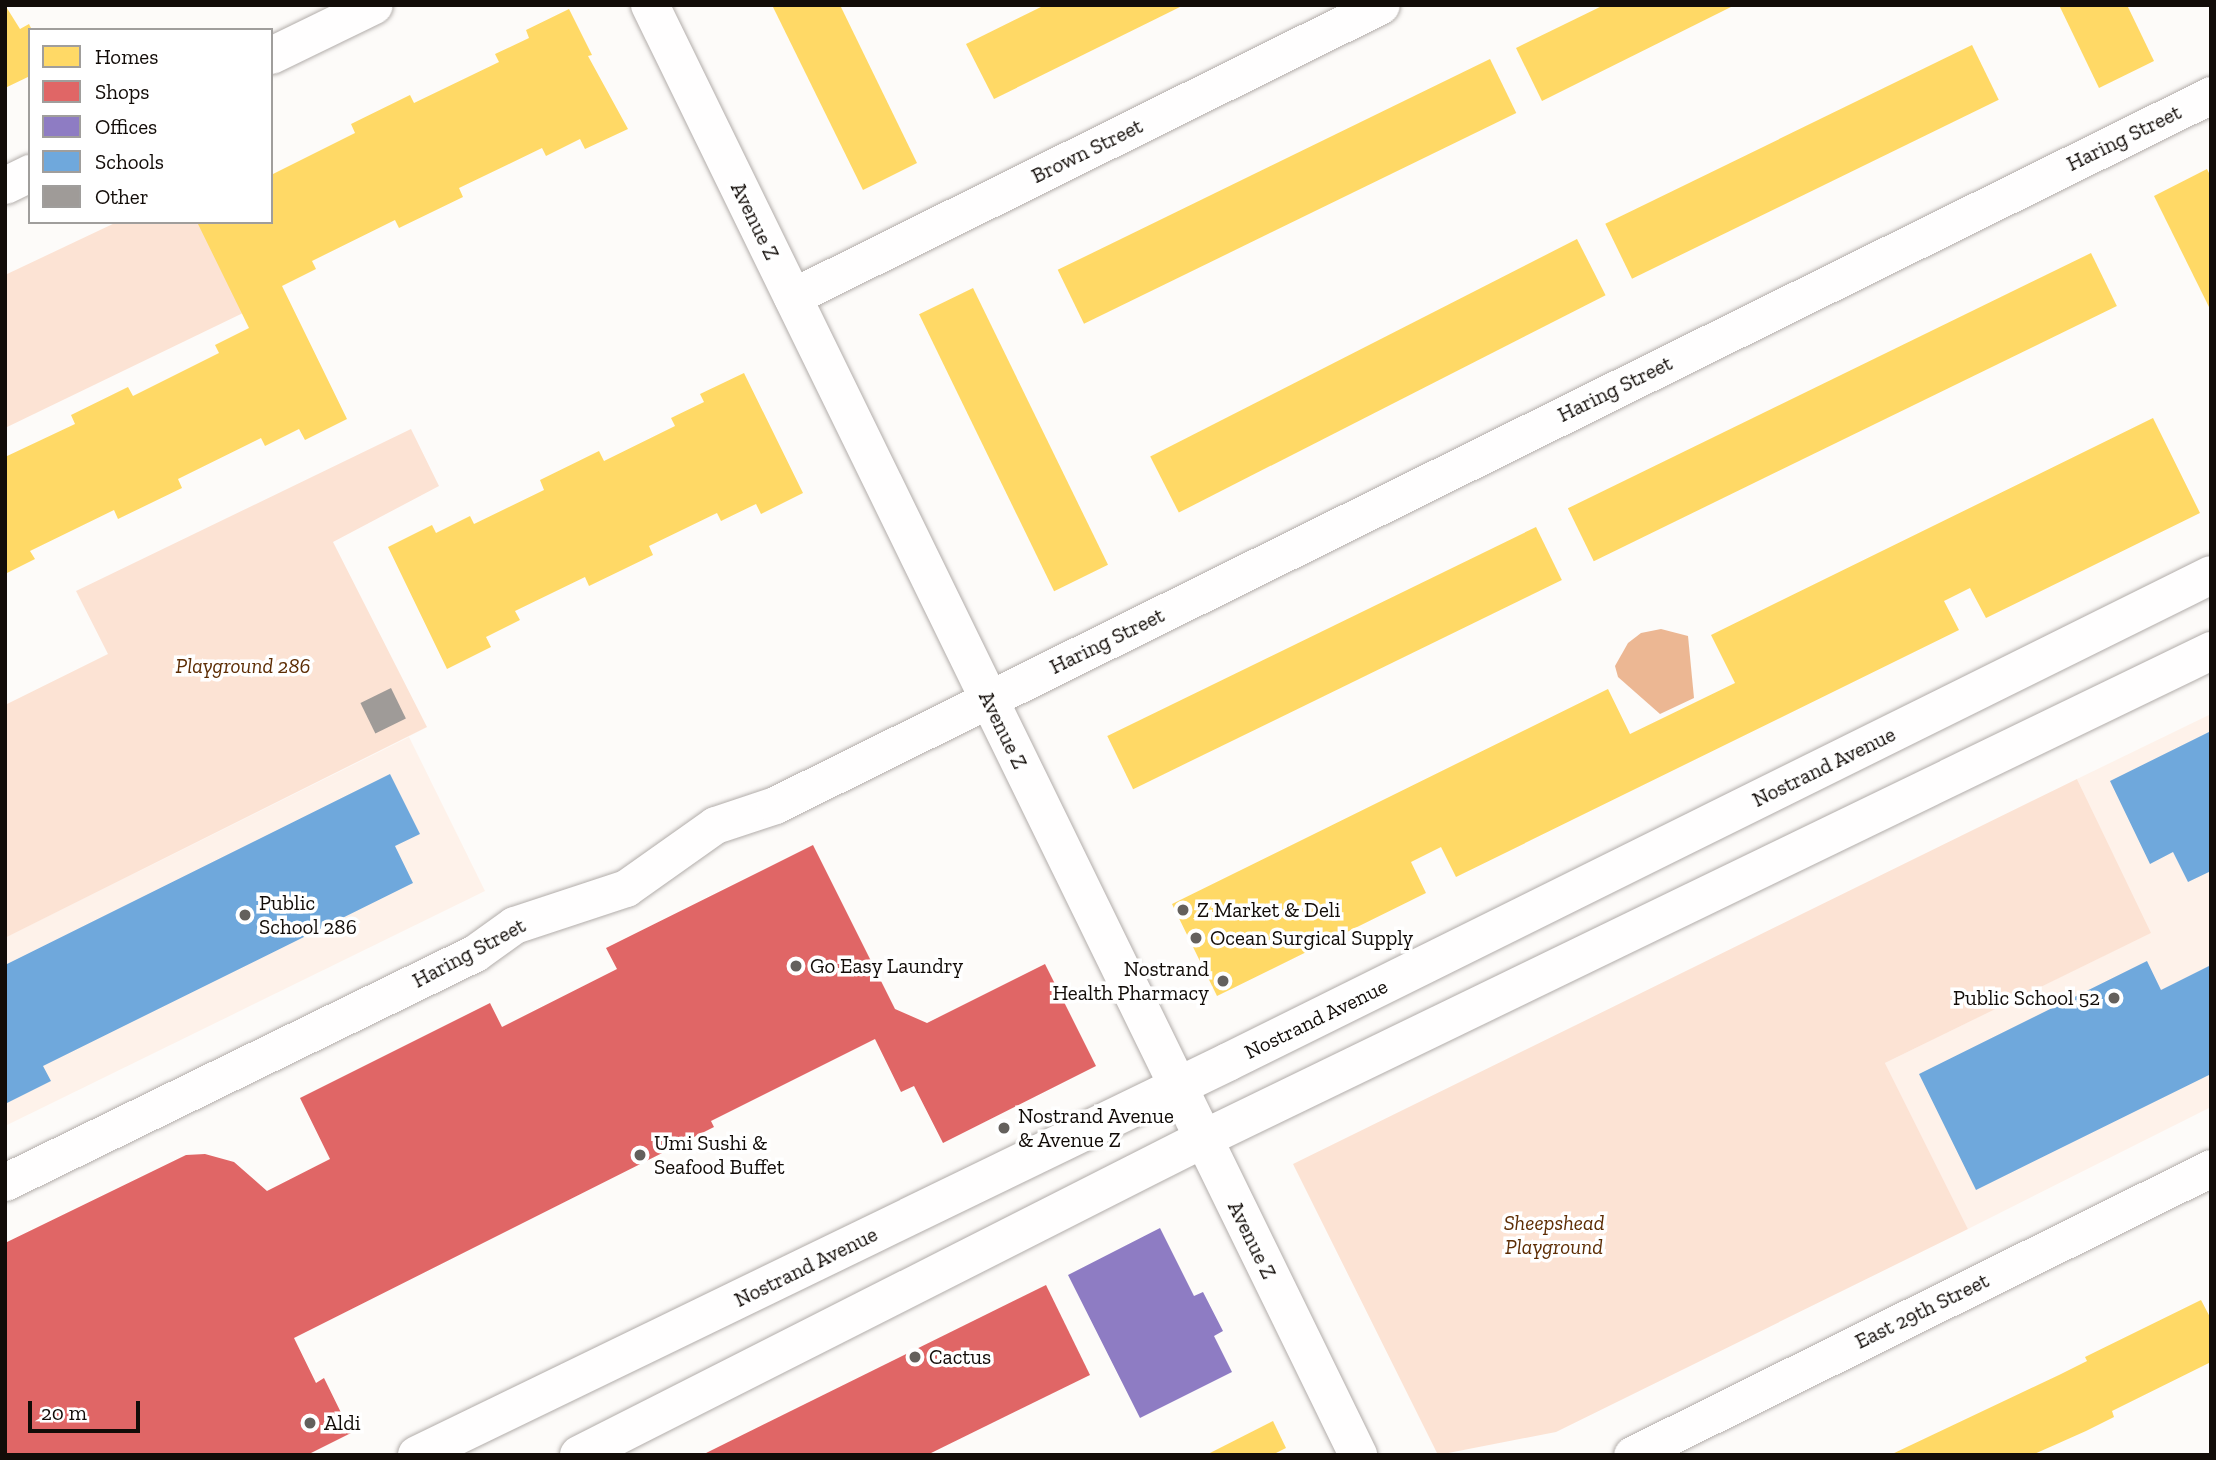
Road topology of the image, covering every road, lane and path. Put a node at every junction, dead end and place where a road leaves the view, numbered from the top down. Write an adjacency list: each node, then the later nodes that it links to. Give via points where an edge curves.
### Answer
1 (374, 5): 4 (street)
2 (649, 5): 8 (main road, Avenue Z)
3 (1381, 5): 8 (street, Brown Street)
4 (273, 54)
5 (2211, 95): 11 (street, Haring Street)
6 (28, 174): 7 (street)
7 (5, 185)
8 (792, 297): 11 (main road, Avenue Z)
9 (2211, 575): 12 (main road, Nostrand Avenue)
10 (2211, 651): 13 (main road)
11 (988, 699): 12 (main road, Avenue Z); 15 (street, Haring Street, via 775,805 715,825 626,888 514,925 475,953)
12 (1178, 1087): 13 (main road, Avenue Z); 16 (main road, Nostrand Avenue)
13 (1203, 1139): 17 (main road); 18 (main road, Avenue Z)
14 (2211, 1168): 19 (street, East 29th Street)
15 (5, 1182)
16 (416, 1455)
17 (579, 1455)
18 (1358, 1455)
19 (1632, 1455)

